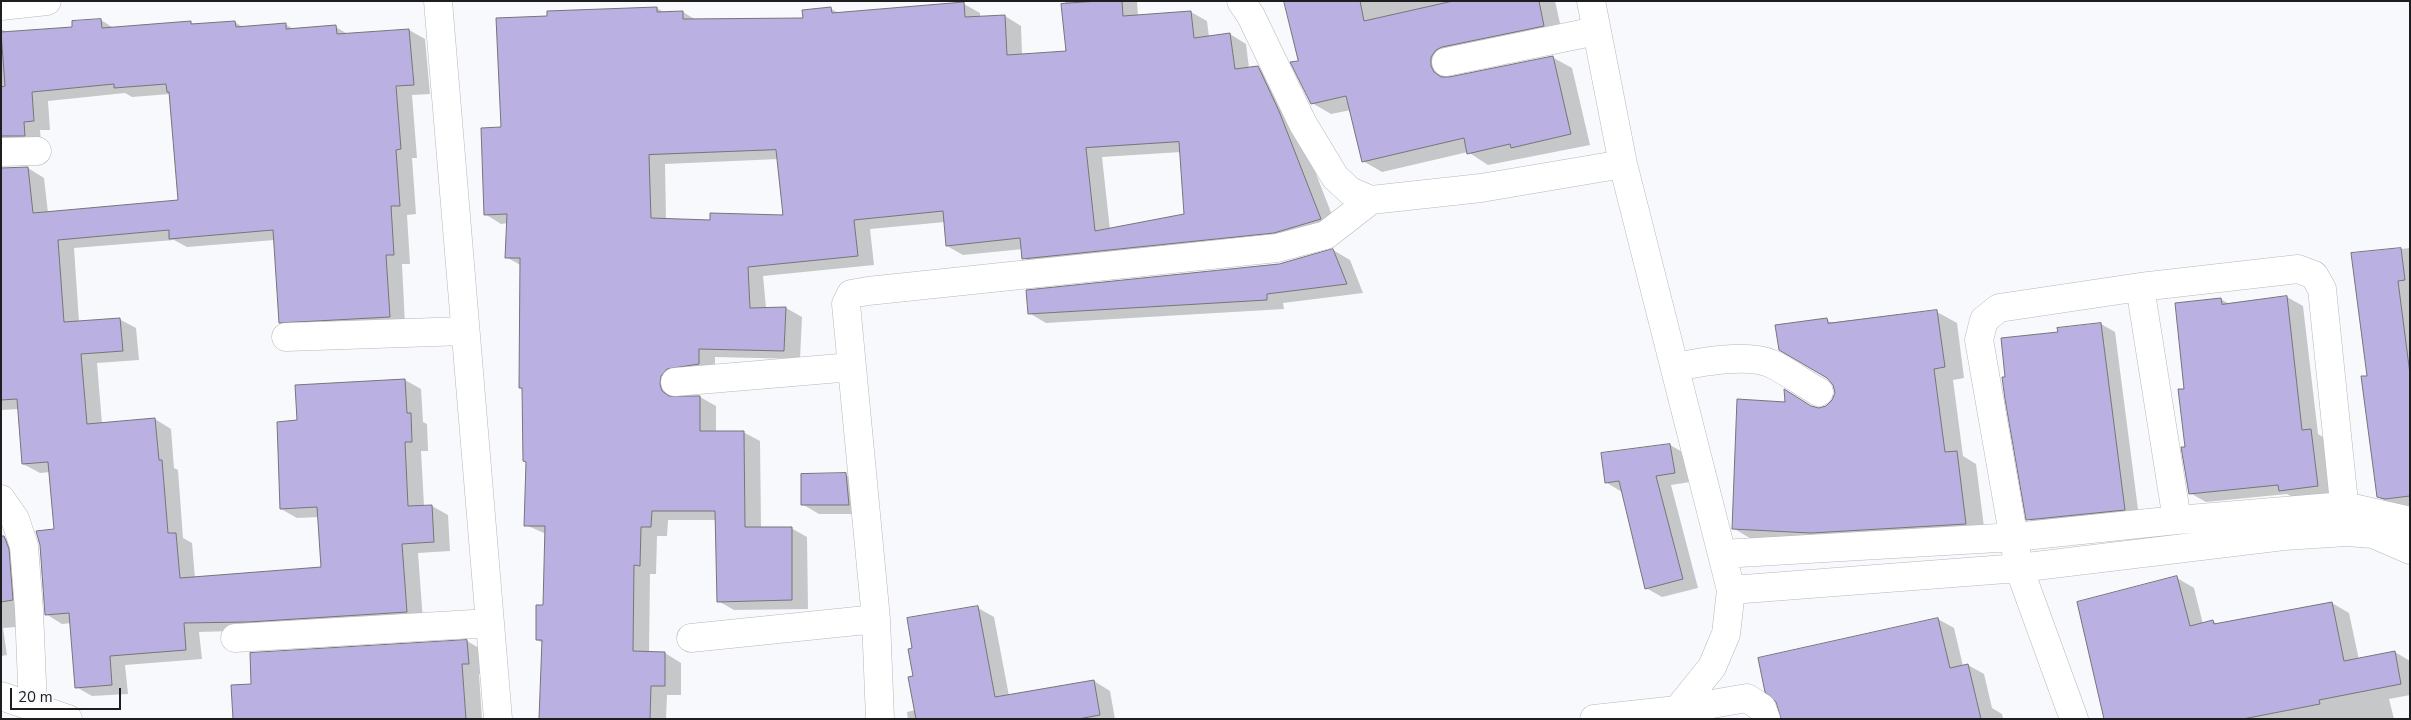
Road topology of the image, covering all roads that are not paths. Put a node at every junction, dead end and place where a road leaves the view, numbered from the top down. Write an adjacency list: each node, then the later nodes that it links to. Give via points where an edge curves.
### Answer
1 (48, 1): 5 (street)
2 (438, 1): 13 (street)
3 (1241, 1): 11 (street, via 1303,124 1335,178 1350,191)
4 (1591, 1): 6 (street)
5 (1, 6)
6 (1596, 30): 7 (street); 10 (street)
7 (1446, 62)
8 (36, 151): 9 (street)
9 (1, 152)
10 (1623, 164): 11 (street, via 1481,188); 16 (street)
11 (1371, 200): 15 (street, via 1326,235 1277,248 852,294 846,304)
12 (2140, 287): 20 (street, via 2298,269 2314,275 2322,289); 21 (street); 23 (street, via 1999,308 1984,320 1979,340)
13 (465, 331): 14 (street); 29 (street)
14 (286, 337)
15 (852, 367): 17 (street); 28 (street)
16 (1676, 368): 18 (street, via 1708,361 1770,363); 25 (street)
17 (675, 382)
18 (1819, 392)
19 (1, 500): 33 (street, via 15,519 24,546)
20 (2346, 519): 21 (street); 22 (street); 24 (street); 26 (street, via 2284,536)
21 (2176, 520): 23 (street)
22 (2410, 521)
23 (2015, 537): 25 (street); 26 (street)
24 (2410, 550)
25 (1722, 554): 27 (street)
26 (2020, 568): 27 (street); 40 (street)
27 (1731, 590): 34 (street, via 1726,634 1712,667)
28 (876, 619): 31 (street); 37 (street)
29 (490, 623): 30 (street); 36 (street)
30 (235, 638)
31 (691, 638)
32 (1, 696): 33 (street)
33 (33, 707): 35 (street)
34 (1674, 714): 38 (street); 39 (street, via 1747,698 1762,708)
35 (68, 719)
36 (498, 719)
37 (880, 719)
38 (1594, 719)
39 (1766, 719)
40 (2074, 719)

